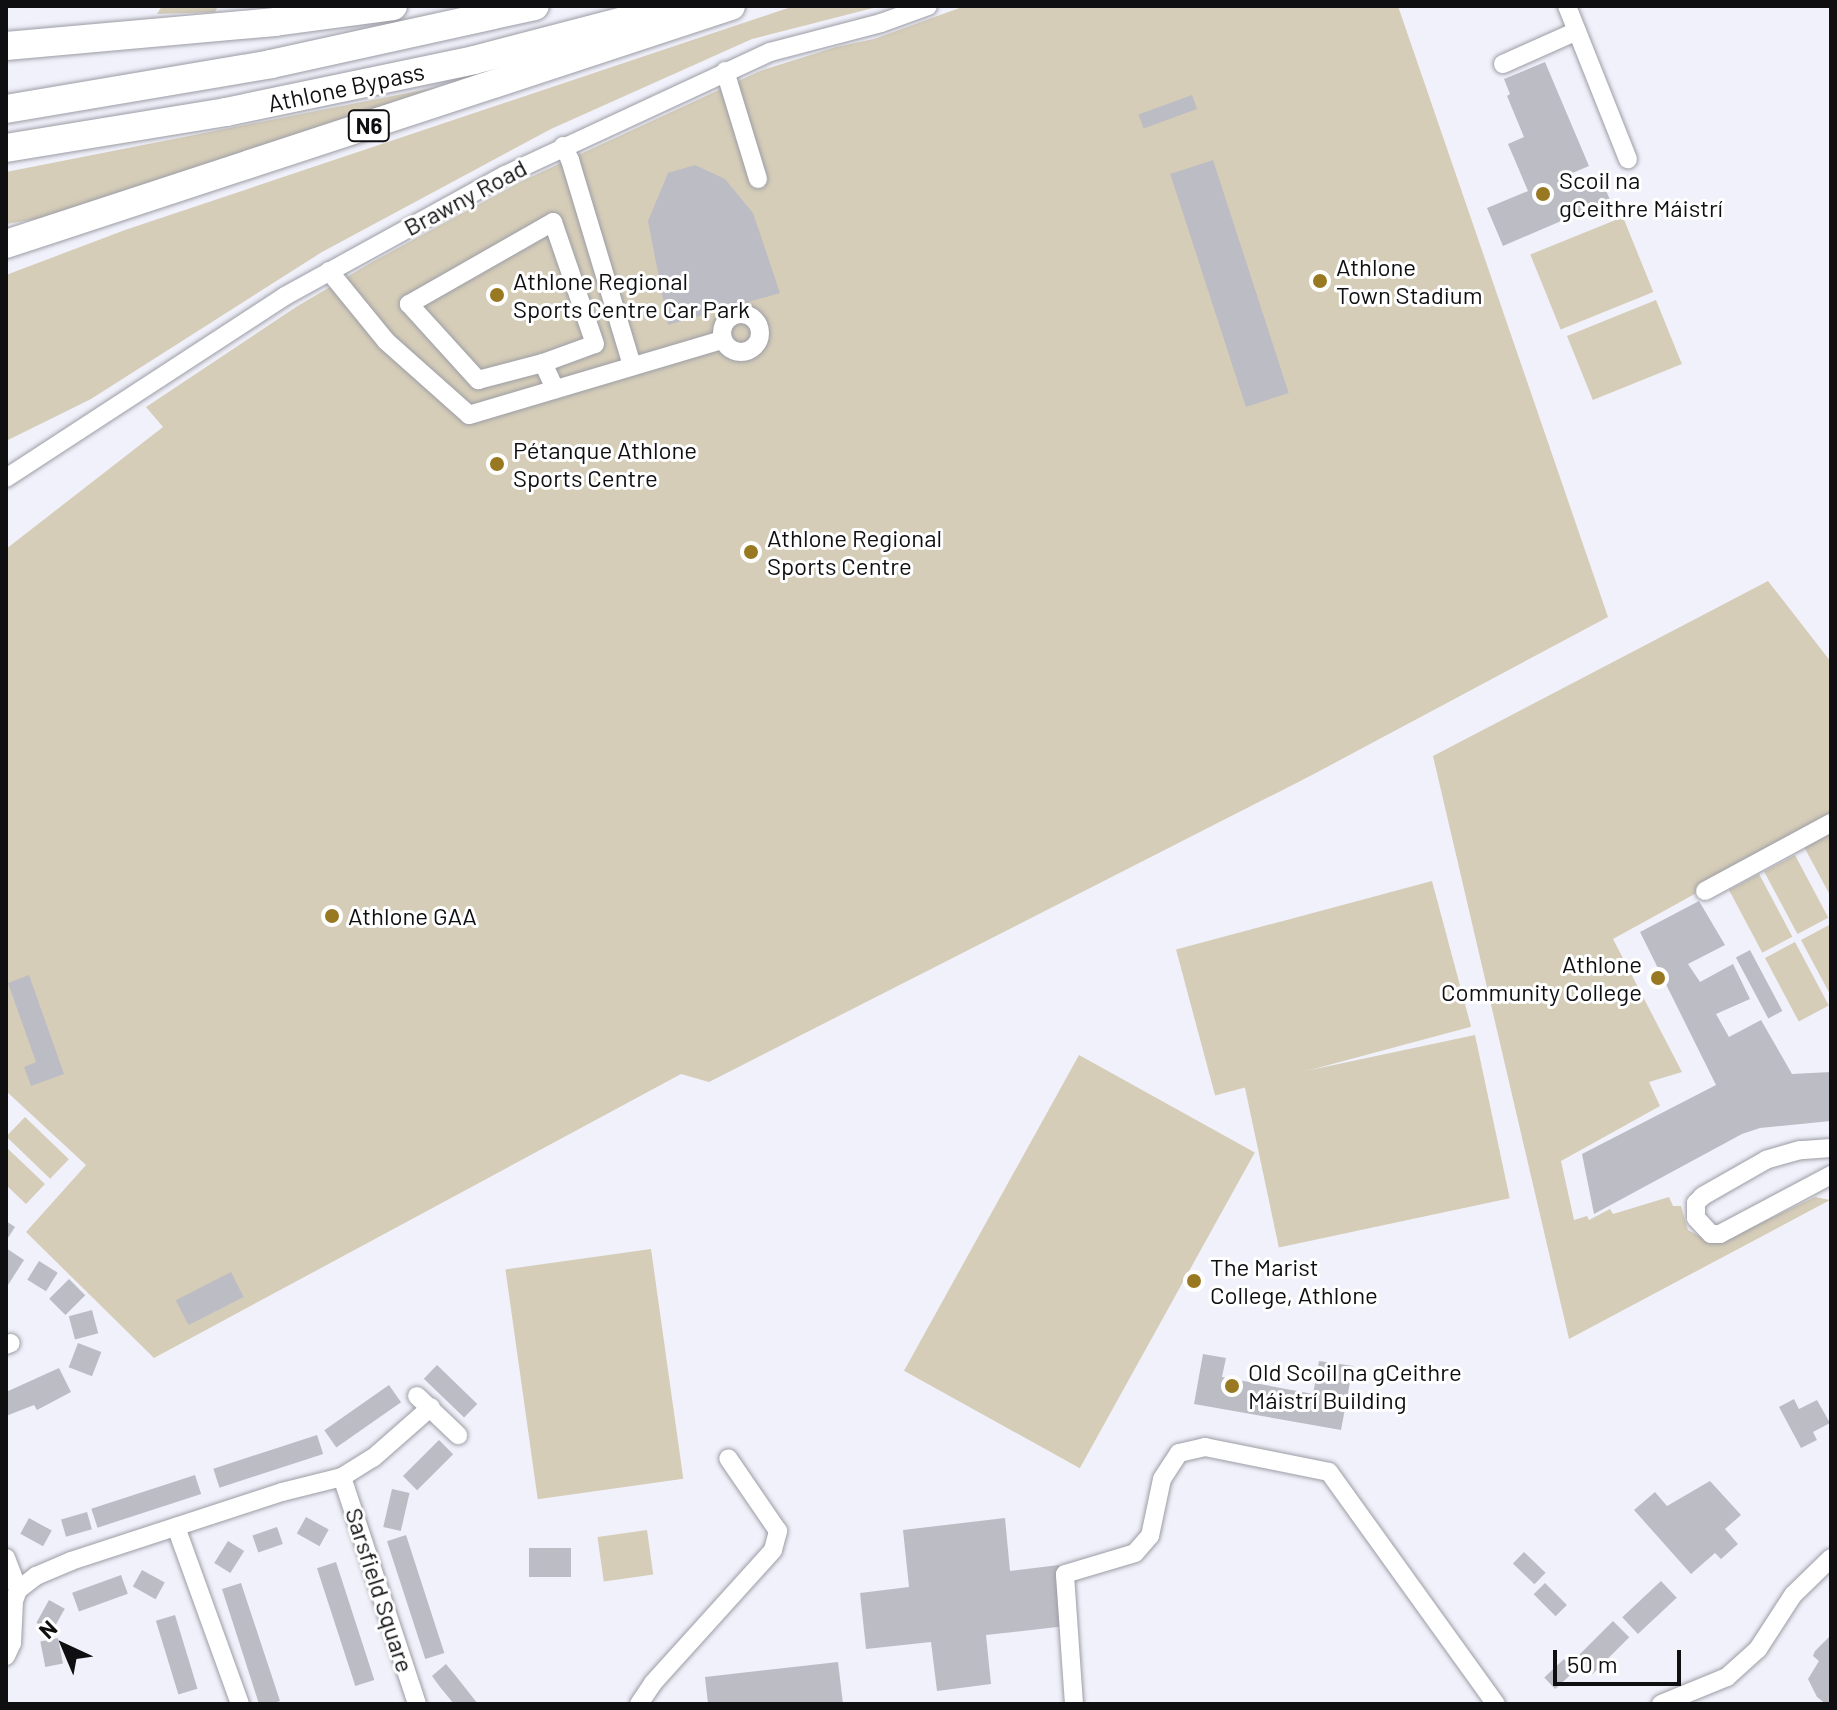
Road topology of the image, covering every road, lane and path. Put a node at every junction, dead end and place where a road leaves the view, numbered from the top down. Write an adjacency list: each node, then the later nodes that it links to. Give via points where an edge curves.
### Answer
1 (393, 6): 8 (highway)
2 (535, 6): 11 (highway, Athlone Bypass, via 271,64)
3 (681, 6): 13 (highway, Athlone Bypass / N6, via 474,60 226,112)
4 (731, 6): 16 (highway, N6)
5 (928, 6): 10 (street, Brawny Road, via 785,47)
6 (1567, 6): 7 (street)
7 (1577, 31): 9 (street); 14 (street)
8 (6, 46)
9 (1503, 64)
10 (725, 71): 12 (street, Brawny Road); 15 (street)
11 (6, 109)
12 (563, 146): 17 (street, Brawny Road); 18 (street)
13 (6, 148)
14 (1628, 159)
15 (758, 179)
16 (6, 244)
17 (329, 271): 23 (street, via 386,341 469,415); 24 (street, Brawny Road)
18 (606, 281): 19 (street); 22 (street)
19 (576, 289): 21 (street, via 595,344); 21 (street, via 553,222 409,304 478,380)
20 (723, 340): 22 (street)
21 (543, 363): 23 (street)
22 (632, 365): 23 (street)
23 (555, 389)
24 (35, 458): 25 (street, Brawny Road); 26 (street, Brawny Road)
25 (6, 468)
26 (6, 478)
27 (1831, 823): 28 (street)
28 (1705, 891)
29 (1831, 1148): 30 (street, via 1766,1160 1725,1181 1696,1203 1696,1218 1711,1234 1720,1234)
30 (1831, 1175)
31 (458, 1435): 33 (street, Sarsfield Square, via 424,1402 373,1458)
32 (728, 1458): 41 (street, via 778,1531 773,1550)
33 (342, 1477): 34 (street, Sarsfield Square); 40 (street, Sarsfield Square)
34 (176, 1527): 37 (street, Sarsfield Square, via 57,1566); 39 (street)
35 (6, 1558): 37 (street)
36 (1831, 1558): 44 (street, via 1793,1595 1758,1649 1727,1677)
37 (18, 1590): 38 (street)
38 (6, 1656)
39 (240, 1704)
40 (417, 1704)
41 (639, 1704)
42 (1074, 1704): 43 (street, via 1065,1574 1135,1553 1150,1536 1162,1479 1179,1453 1205,1447 1329,1472)
43 (1496, 1704)
44 (1661, 1704)

